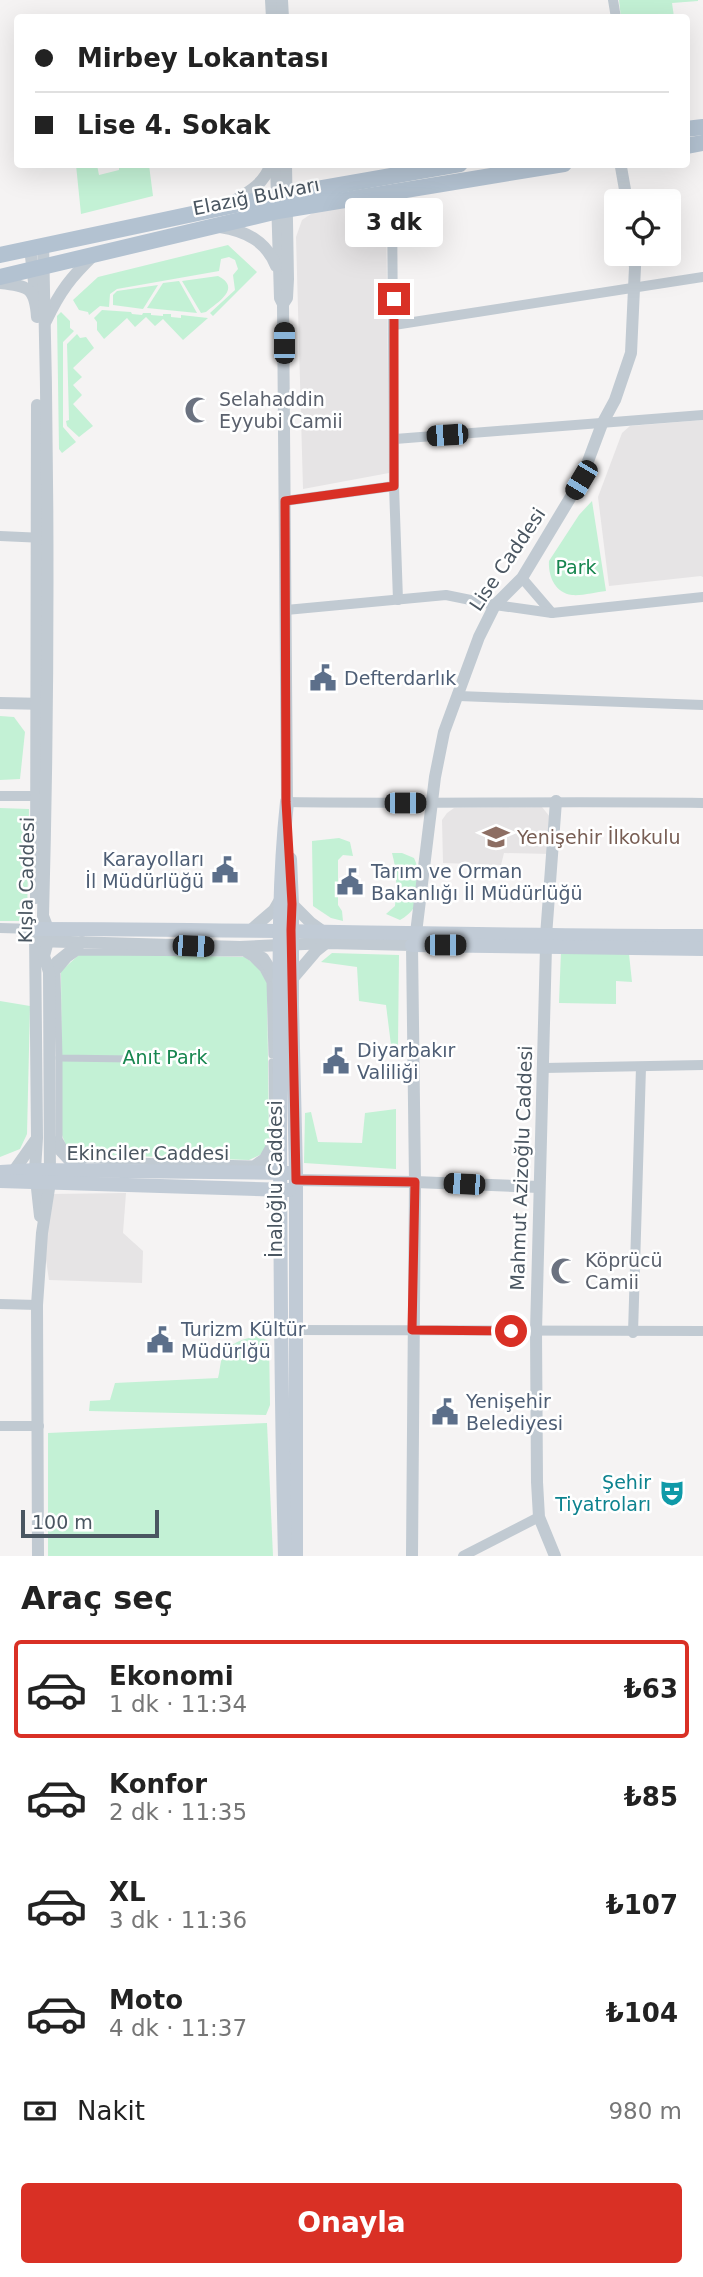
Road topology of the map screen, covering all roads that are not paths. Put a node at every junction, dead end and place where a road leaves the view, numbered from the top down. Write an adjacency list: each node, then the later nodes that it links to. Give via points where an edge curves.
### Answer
1 (269, 168): 10 (street, via 257,186)
2 (277, 168): 9 (street)
3 (286, 168): 9 (street)
4 (442, 168): 9 (main road, Elazığ Bulvarı)
5 (540, 168): 8 (main road, Elazığ Bulvarı)
6 (622, 168): 7 (street)
7 (625, 189)
8 (392, 193): 9 (main road, Elazığ Bulvarı); 25 (street)
9 (282, 203): 10 (main road, Elazığ Bulvarı); 11 (main road, Elazığ Bulvarı); 17 (street); 23 (street, via 288,279)
10 (223, 208): 12 (main road, Elazığ Bulvarı)
11 (213, 226): 14 (main road, Elazığ Bulvarı); 17 (street, via 236,229 257,239 269,251)
12 (37, 247): 13 (main road, Elazığ Bulvarı); 16 (street, Kışla Caddesi)
13 (0, 254)
14 (95, 254): 16 (main road, Elazığ Bulvarı); 24 (street, via 64,287)
15 (635, 266): 21 (street, Lise Caddesi)
16 (38, 268): 18 (main road, Elazığ Bulvarı); 22 (street); 24 (street, Kışla Caddesi)
17 (279, 276): 23 (street, via 279,298)
18 (0, 277)
19 (703, 277): 21 (street)
20 (0, 283): 22 (street, via 20,285)
21 (634, 287): 25 (street); 27 (street, Lise Caddesi, via 631,353)
22 (36, 299): 32 (street)
23 (284, 304): 30 (street)
24 (45, 324): 32 (street, Kışla Caddesi)
25 (394, 326): 28 (street)
26 (703, 415): 27 (street)
27 (602, 424): 28 (street); 33 (street, Lise Caddesi, via 581,480)
28 (395, 439): 29 (street)
29 (394, 486): 30 (street); 35 (street)
30 (285, 501): 37 (street)
31 (0, 536): 32 (street)
32 (43, 538): 41 (street, Kışla Caddesi)
33 (522, 578): 36 (street, Lise Caddesi); 38 (street)
34 (703, 597): 38 (street)
35 (398, 600): 36 (street, via 446,595); 37 (street)
36 (495, 605): 38 (street); 39 (street, Lise Caddesi)
37 (286, 610): 46 (street)
38 (552, 613)
39 (459, 696): 42 (street); 48 (street, Lise Caddesi, via 444,732)
40 (0, 703): 41 (street)
41 (42, 704): 44 (street, Kışla Caddesi)
42 (703, 705)
43 (0, 796): 44 (street)
44 (41, 796): 52 (street, Kışla Caddesi)
45 (556, 801): 47 (street); 48 (street); 57 (street, Mahmut Azizoğlu Caddesi)
46 (286, 802): 48 (street); 49 (main road, via 282,850)
47 (703, 803)
48 (431, 804): 56 (street, Lise Caddesi)
49 (287, 900): 51 (street); 54 (main road); 55 (street)
50 (0, 928): 52 (street)
51 (252, 929): 52 (main road); 54 (main road)
52 (42, 935): 58 (street); 61 (street, Kışla Caddesi); 68 (street)
53 (703, 936): 57 (main road)
54 (285, 938): 55 (main road); 59 (street); 62 (main road)
55 (326, 938): 56 (main road); 62 (street)
56 (414, 939): 57 (main road); 77 (street, Lise Caddesi)
57 (546, 941): 60 (main road); 67 (street, Mahmut Azizoğlu Caddesi)
58 (82, 942): 59 (street); 61 (street)
59 (240, 947): 62 (street, via 263,958)
60 (703, 949)
61 (49, 972): 68 (street, Kışla Caddesi)
62 (287, 981): 69 (main road, İnaloğlu Caddesi); 76 (main road, İnaloğlu Caddesi)
63 (59, 1058): 63 (street, via 59,1139 72,1156 126,1163 253,1164 273,1139 270,982 244,953 78,952 57,972); 64 (street)
64 (133, 1059)
65 (703, 1065): 66 (street)
66 (641, 1067): 67 (street); 86 (street)
67 (544, 1068): 78 (street, Mahmut Azizoğlu Caddesi)
68 (43, 1138): 70 (street); 71 (street); 74 (street, Kışla Caddesi)
69 (280, 1146): 72 (street); 73 (main road, İnaloğlu Caddesi)
70 (88, 1171): 72 (main road, Ekinciler Caddesi); 74 (main road, Ekinciler Caddesi)
71 (6, 1172): 74 (main road, Ekinciler Caddesi)
72 (251, 1172): 73 (main road, Ekinciler Caddesi)
73 (280, 1172): 76 (main road, Ekinciler Caddesi); 79 (main road, İnaloğlu Caddesi)
74 (43, 1176): 75 (main road, Ekinciler Caddesi); 79 (main road, Ekinciler Caddesi); 81 (street, Kışla Caddesi)
75 (0, 1181)
76 (296, 1181): 77 (street, Ekinciler Caddesi); 79 (main road, Ekinciler Caddesi); 82 (main road, İnaloğlu Caddesi)
77 (415, 1182): 78 (street, Ekinciler Caddesi); 83 (street, Lise Caddesi)
78 (539, 1187): 84 (street, Mahmut Azizoğlu Caddesi)
79 (279, 1191): 91 (main road, İnaloğlu Caddesi)
80 (0, 1304): 81 (street)
81 (37, 1306): 88 (street)
82 (294, 1330): 83 (street); 92 (main road, İnaloğlu Caddesi)
83 (412, 1330): 84 (street); 93 (street, Lise Caddesi)
84 (536, 1331): 86 (street); 89 (street, Mahmut Azizoğlu Caddesi)
85 (703, 1331): 86 (street)
86 (633, 1333)
87 (0, 1426): 88 (street)
88 (39, 1426): 90 (street)
89 (539, 1517): 94 (street); 95 (street, Mahmut Azizoğlu Caddesi)
90 (38, 1556)
91 (285, 1556)
92 (296, 1556)
93 (412, 1556)
94 (463, 1556)
95 (555, 1556)

